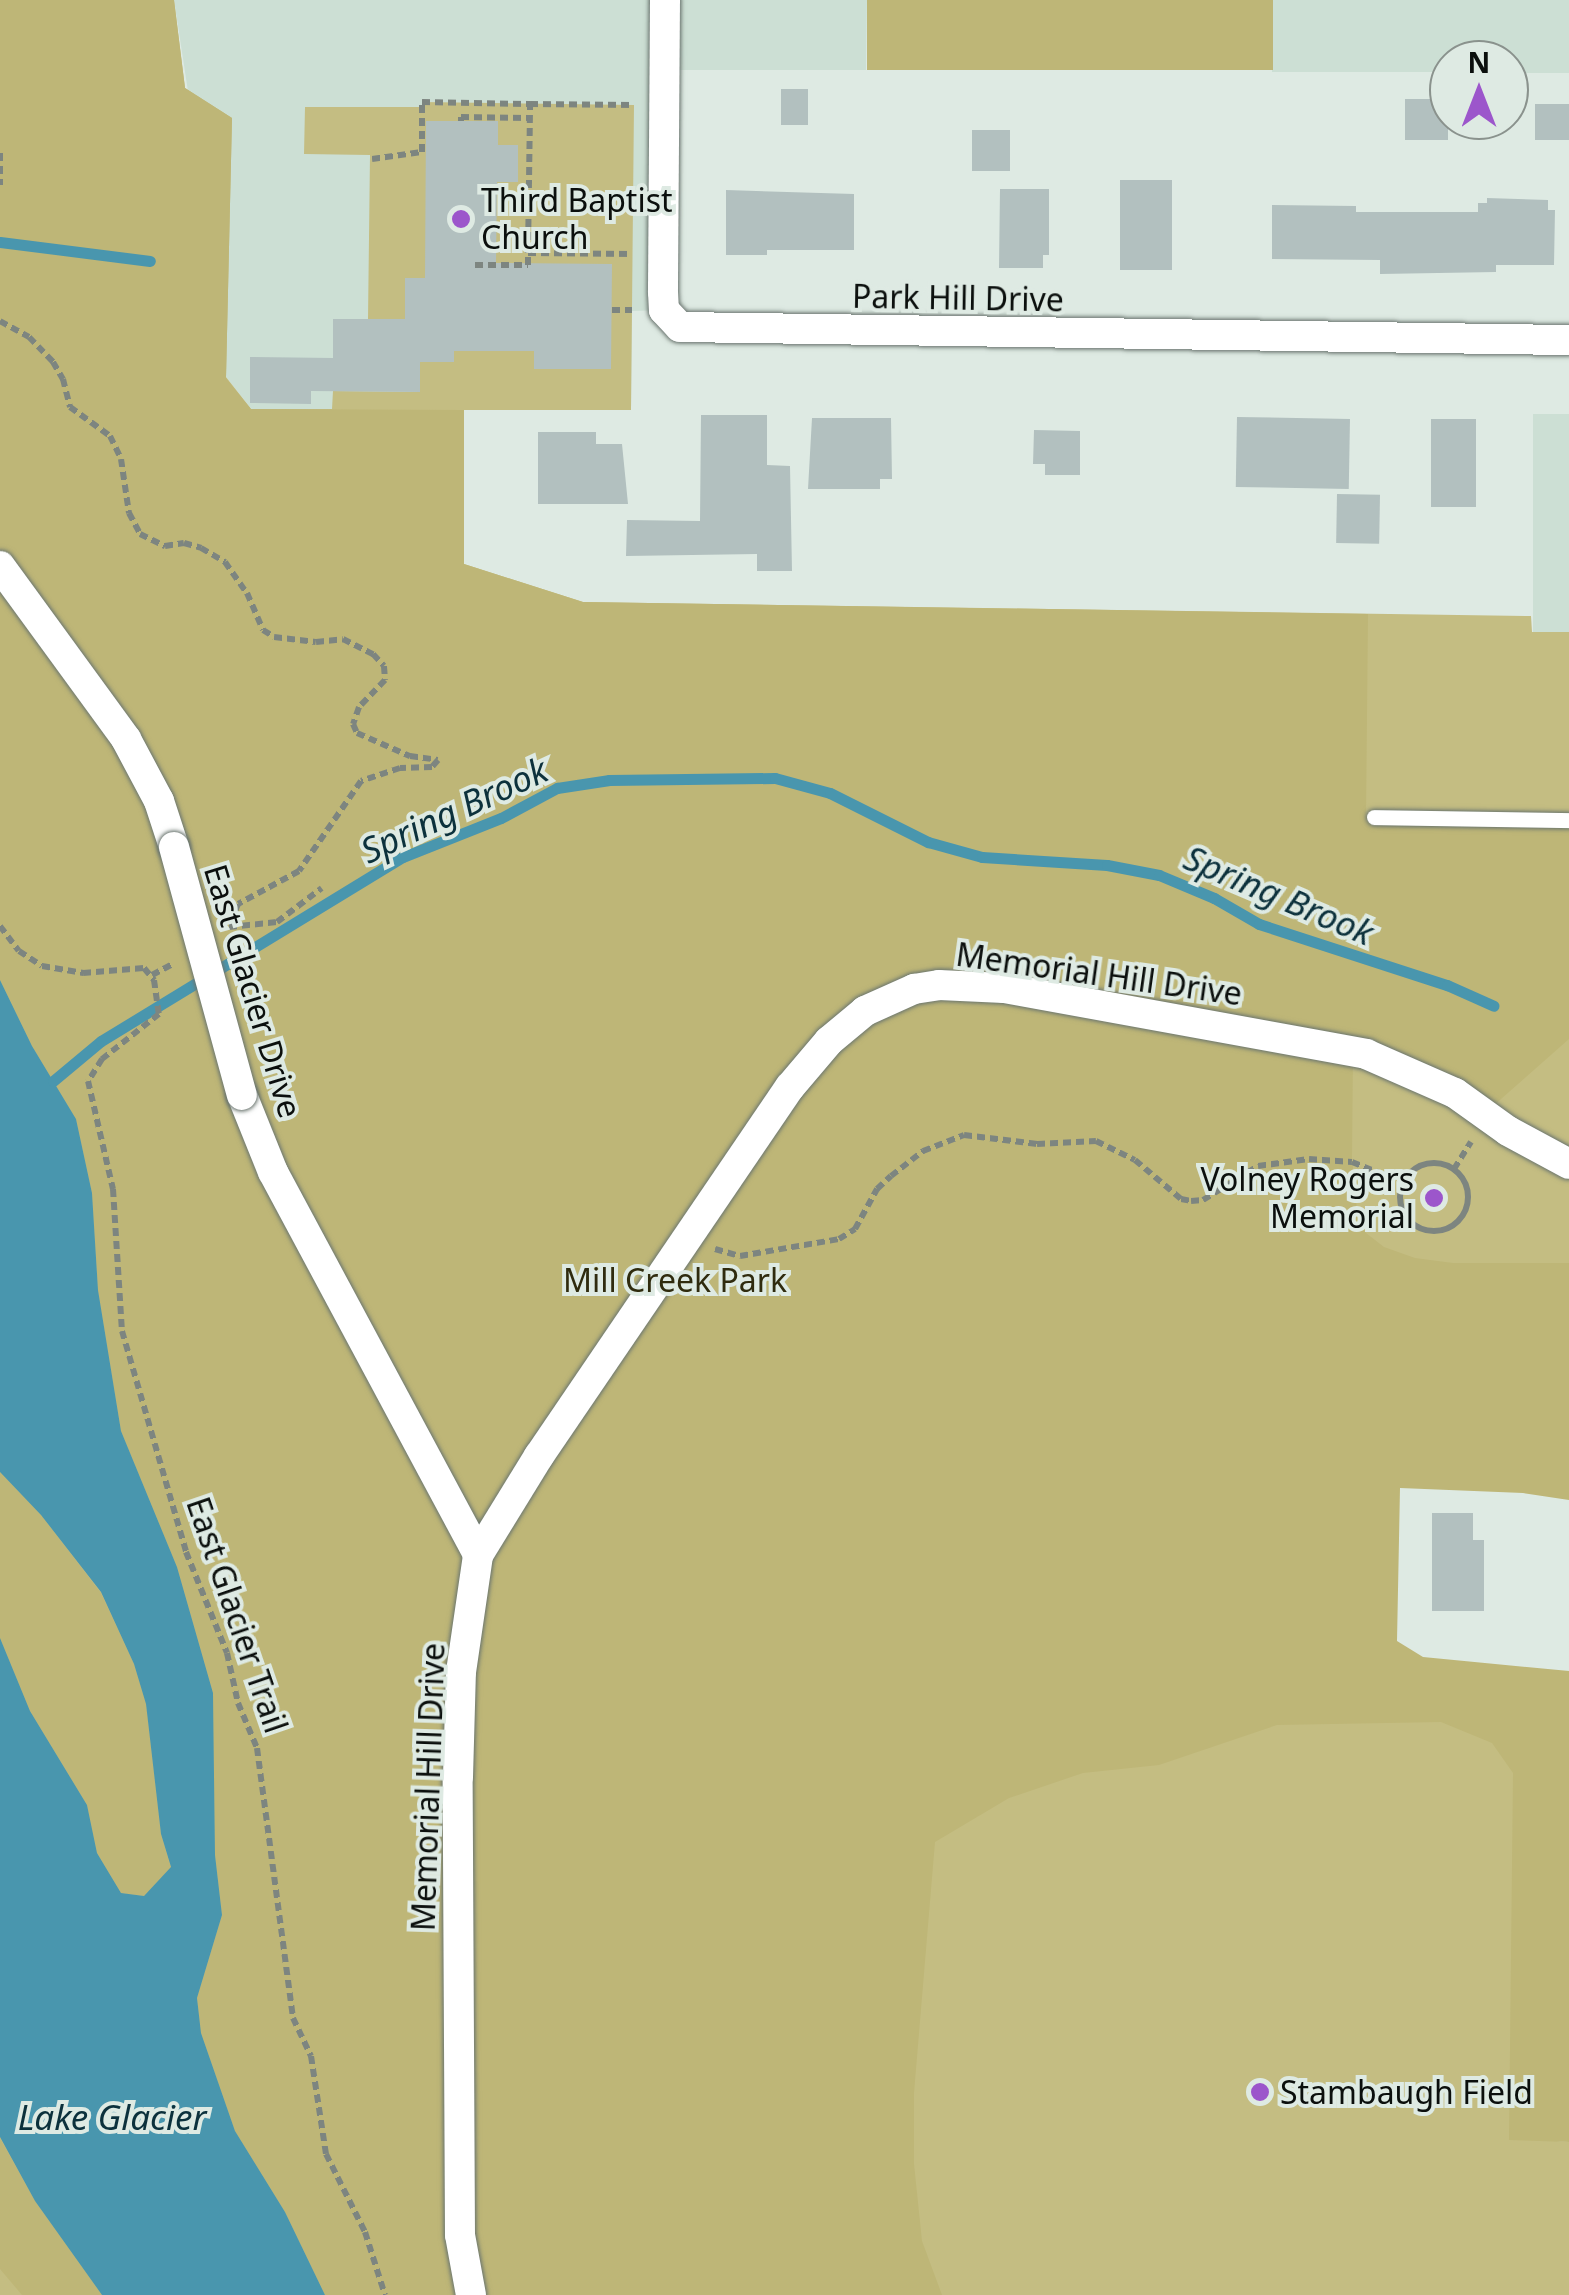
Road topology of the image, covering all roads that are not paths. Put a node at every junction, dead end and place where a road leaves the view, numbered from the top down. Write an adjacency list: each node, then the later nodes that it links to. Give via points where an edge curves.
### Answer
1 (665, 0): 2 (street, Park Hill Drive, via 662,292 664,310 680,327)
2 (1569, 340)
3 (0, 566): 7 (street, East Glacier Drive, bridge, via 126,739 158,801 242,1095 273,1172)
4 (1374, 817): 5 (lane)
5 (1569, 820)
6 (1569, 1164): 7 (street, Memorial Hill Drive, via 1455,1093 1353,1051 1004,988 914,989 853,1021 790,1087)
7 (478, 1555): 8 (street, Memorial Hill Drive, via 461,1672 458,1777 460,2234)
8 (471, 2295)

